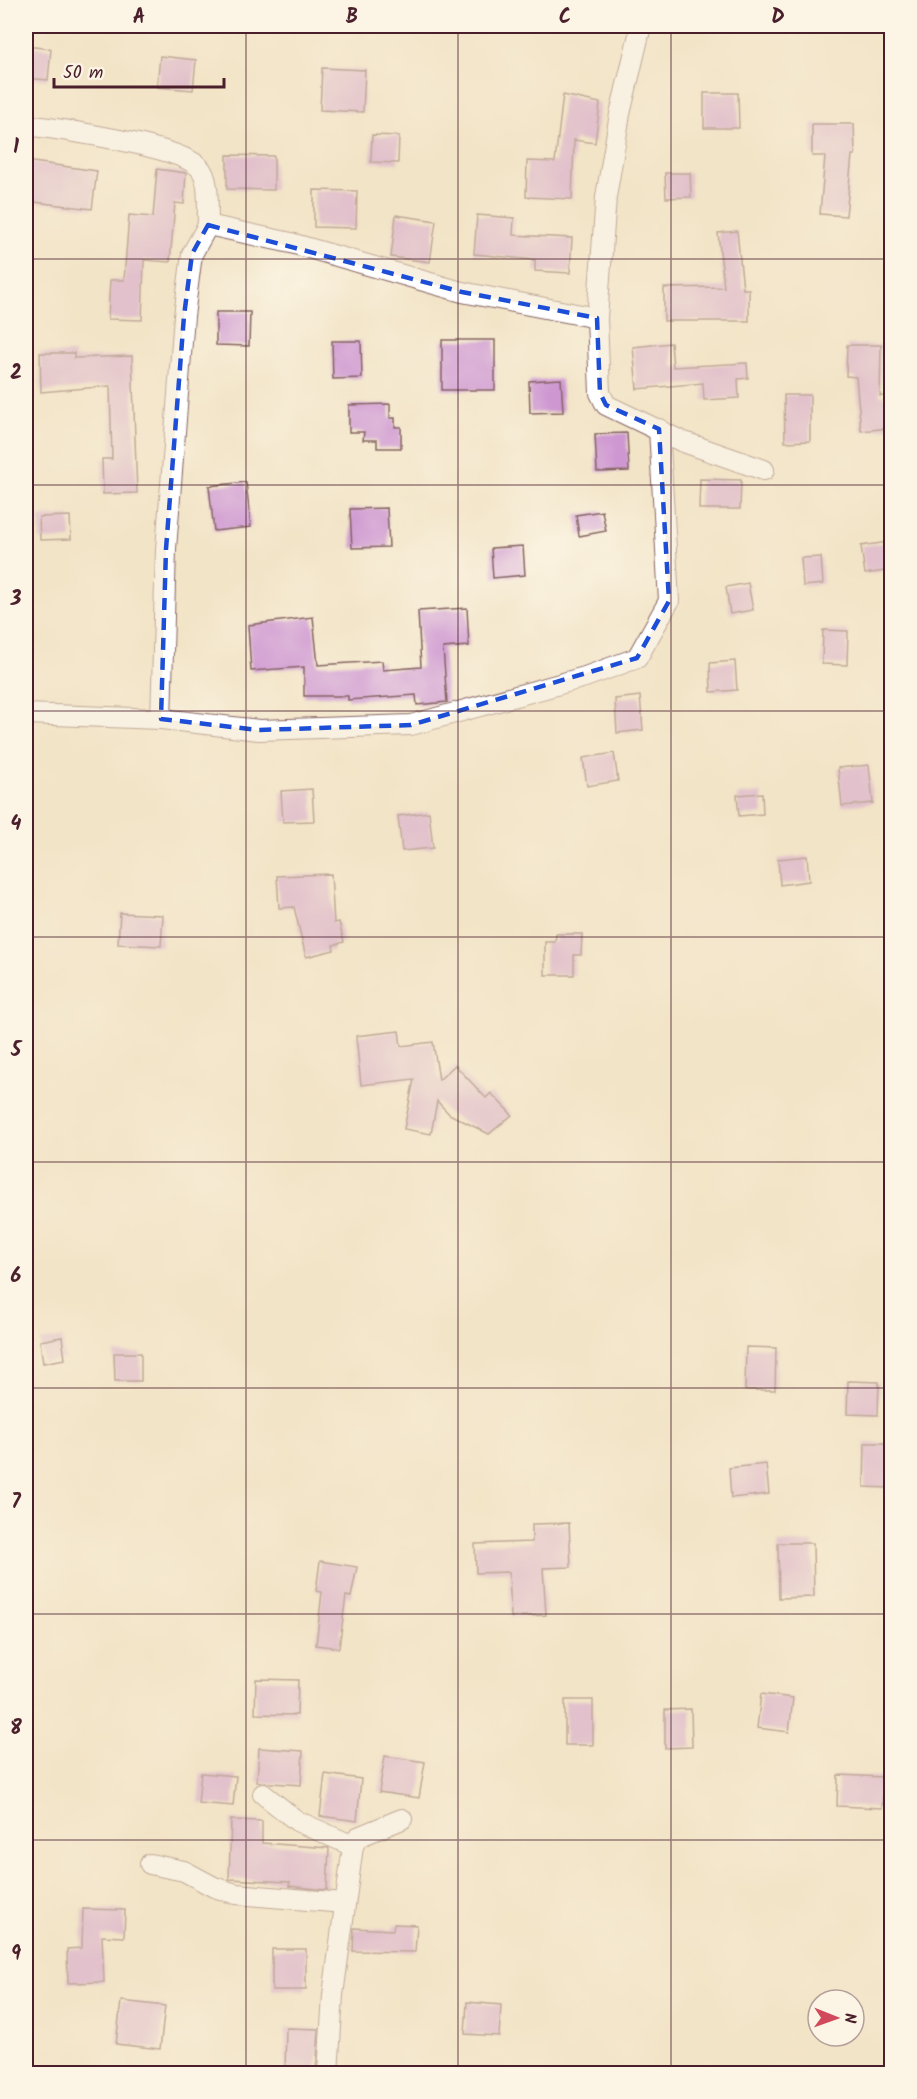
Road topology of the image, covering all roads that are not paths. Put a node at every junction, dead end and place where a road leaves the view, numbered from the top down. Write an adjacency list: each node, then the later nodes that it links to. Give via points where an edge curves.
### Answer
1 (641, 26): 4 (street, via 606,197)
2 (26, 125): 3 (street, via 152,148 190,160 201,168 205,180)
3 (208, 225): 4 (street, via 291,243 462,292); 8 (street, via 192,254 184,316 166,549)
4 (597, 318): 5 (street, via 600,393 606,405)
5 (658, 429): 6 (street); 8 (street, via 669,601 637,658 585,677 411,725 259,730)
6 (764, 470)
7 (26, 714): 8 (street)
8 (161, 719)
9 (263, 1794): 11 (street, via 297,1821)
10 (402, 1819): 11 (street, via 358,1837)
11 (353, 1846): 13 (street)
12 (150, 1864): 13 (street, via 184,1871 236,1894)
13 (344, 1903): 14 (street)
14 (328, 2073)

